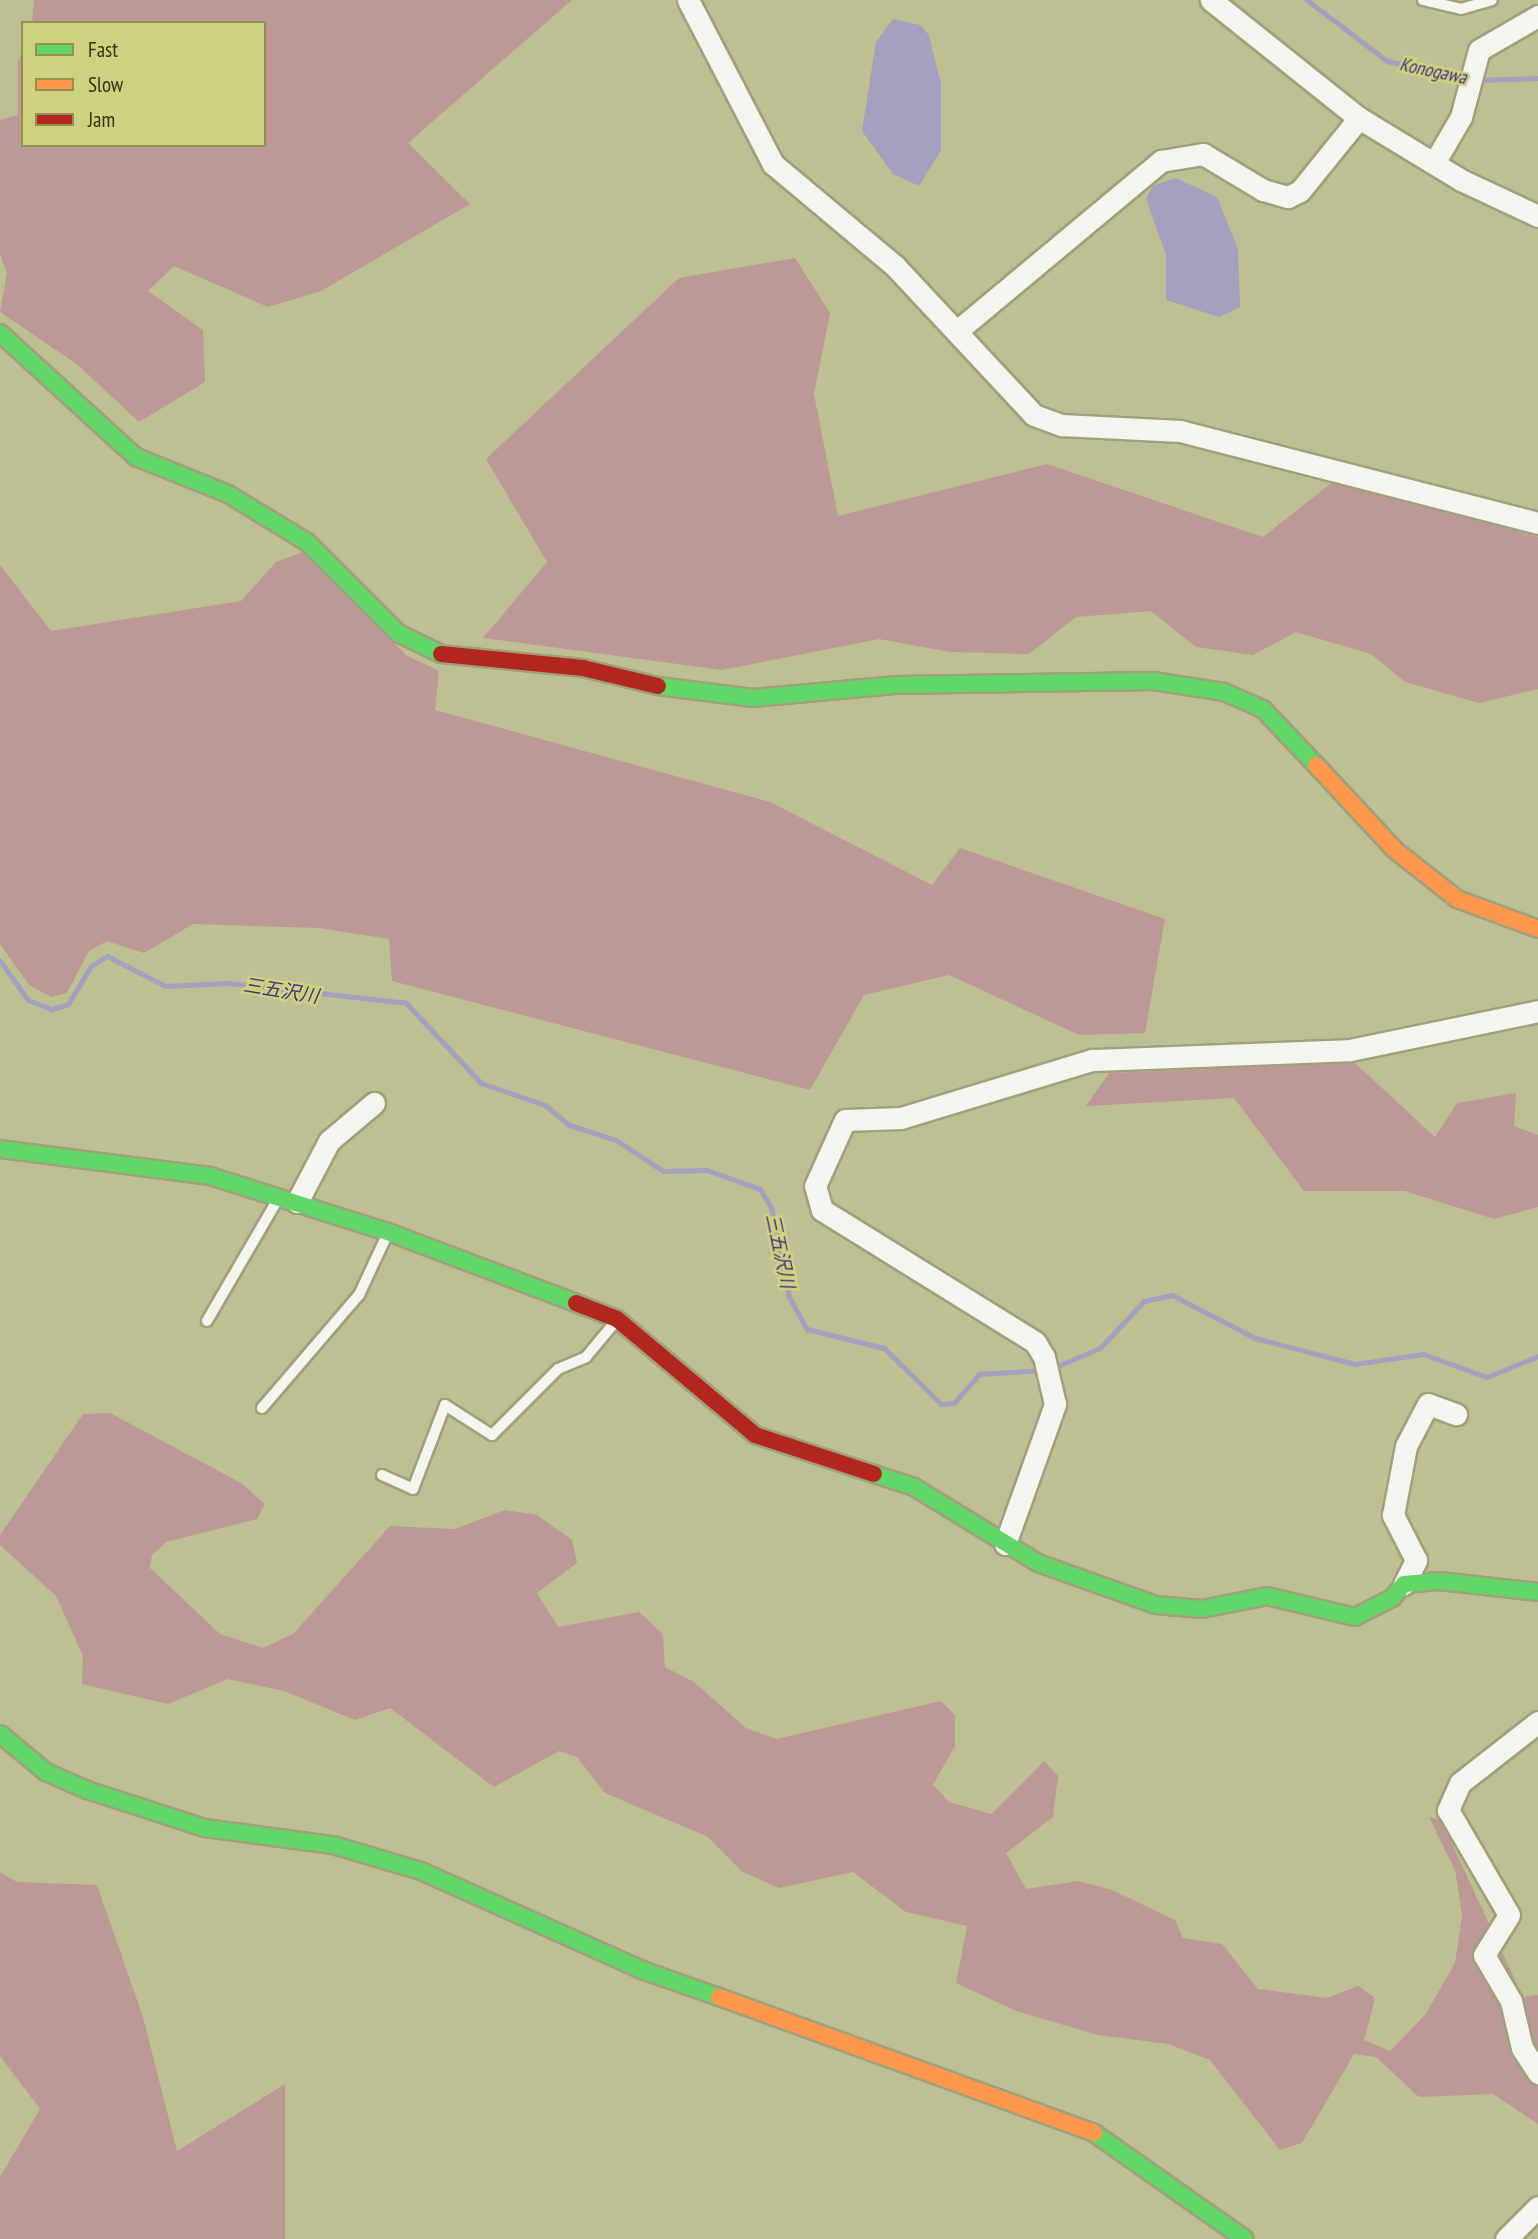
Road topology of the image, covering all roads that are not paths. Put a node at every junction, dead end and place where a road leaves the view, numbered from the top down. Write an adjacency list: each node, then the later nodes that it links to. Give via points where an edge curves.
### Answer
1 (688, 0): 9 (street, via 773,164 894,265)
2 (1211, 0): 6 (street)
3 (1423, 0): 4 (lane, via 1461,9)
4 (1492, 0)
5 (1538, 16): 7 (street, via 1488,41 1476,63 1468,97)
6 (1359, 118): 7 (street); 9 (street, via 1300,191 1288,197 1262,190 1203,154 1161,161)
7 (1434, 163): 8 (street)
8 (1538, 216)
9 (957, 331): 11 (street, via 1012,398 1062,425 1180,431)
10 (0, 333): 12 (street, via 136,457 228,494 307,542 398,633 438,654 583,668 690,694 753,698 897,685 1072,682 1153,681 1224,692 1263,709 1395,850 1457,899)
11 (1538, 523)
12 (1538, 929)
13 (1538, 1011): 23 (street, via 1350,1050 1092,1060 901,1118 845,1120 815,1186 822,1210 1035,1342 1044,1357 1053,1381 1052,1418)
14 (374, 1103): 16 (street, via 329,1141)
15 (0, 1149): 16 (street, via 210,1176)
16 (288, 1200): 17 (street); 19 (lane)
17 (388, 1232): 18 (street); 20 (lane, via 359,1295)
18 (617, 1319): 22 (lane, via 586,1357 558,1369 492,1435 445,1405 413,1489); 23 (street, via 755,1435 914,1488)
19 (208, 1321)
20 (262, 1408)
21 (1456, 1414): 24 (street, via 1428,1405 1406,1446 1393,1515 1416,1560)
22 (382, 1475)
23 (1005, 1544): 24 (street, via 1097,1588 1182,1610 1267,1596 1354,1617 1392,1598)
24 (1404, 1584): 25 (street, via 1439,1581)
25 (1538, 1592)
26 (1538, 1722): 28 (street, via 1460,1783 1448,1810 1509,1915 1484,1955 1511,2001 1522,2048)
27 (0, 1734): 30 (street, via 46,1772 87,1790 205,1828 333,1845 421,1871 497,1899 642,1970 1083,2125)
28 (1538, 2073)
29 (1538, 2207): 31 (street)
30 (1245, 2239)
31 (1506, 2239)

